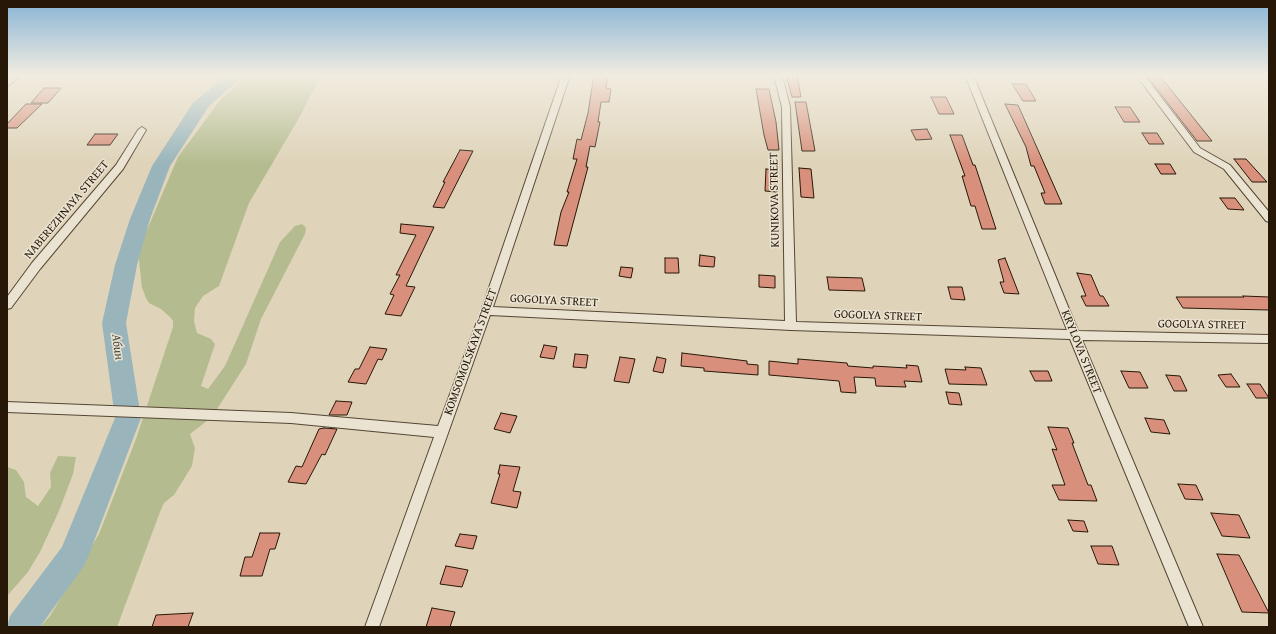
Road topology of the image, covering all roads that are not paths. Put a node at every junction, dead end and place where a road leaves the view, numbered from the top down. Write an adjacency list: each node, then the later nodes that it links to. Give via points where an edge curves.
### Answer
1 (556, 105): 8 (street, KOMSOMOLSKAYA STREET)
2 (785, 105): 9 (street, KUNIKOVA STREET)
3 (981, 105): 10 (street, KRYLOVA STREET)
4 (1162, 105): 6 (street, via 1197,150 1227,167)
5 (142, 130): 7 (street, NABEREZHNAYA STREET, via 120,167)
6 (1269, 219)
7 (7, 304)
8 (486, 310): 9 (street, GOGOLYA STREET); 13 (street, KOMSOMOLSKAYA STREET)
9 (791, 326): 10 (street, GOGOLYA STREET)
10 (1074, 335): 11 (street, GOGOLYA STREET); 15 (street, KRYLOVA STREET)
11 (1269, 339)
12 (7, 407): 13 (street, via 291,418)
13 (442, 432): 14 (street, KOMSOMOLSKAYA STREET)
14 (372, 627)
15 (1196, 627)

